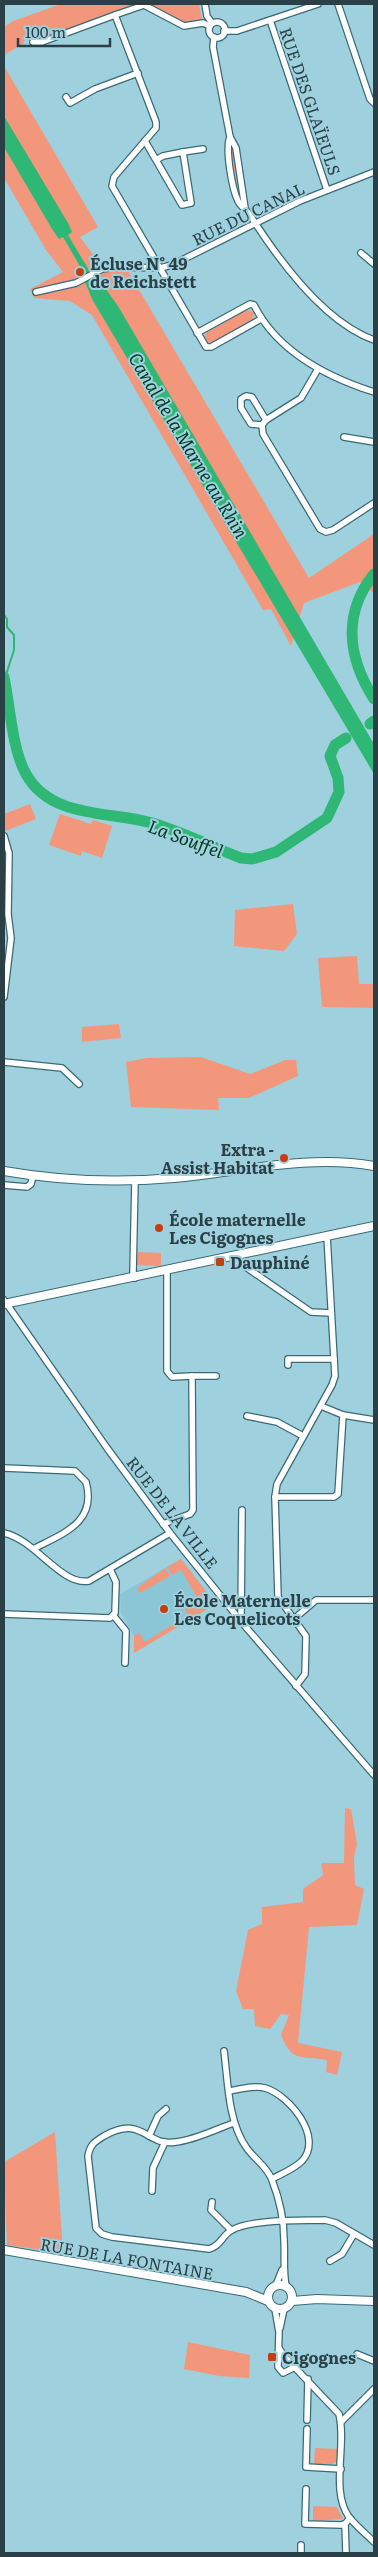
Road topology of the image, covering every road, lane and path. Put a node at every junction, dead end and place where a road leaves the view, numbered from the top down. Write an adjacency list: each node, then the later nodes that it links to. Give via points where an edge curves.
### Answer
1 (205, 4): 6 (street)
2 (318, 4): 5 (street)
3 (338, 4): 12 (street)
4 (115, 15): 6 (street, via 144,5 184,26); 9 (street, via 42,42); 10 (street)
5 (270, 20): 7 (street, via 237,31); 18 (street, RUE DES GLAÏEULS)
6 (211, 24): 7 (street, via 222,24); 8 (street, via 209,32)
7 (224, 31): 8 (street, via 219,37)
8 (214, 37): 19 (street, via 213,47 230,137 236,148 245,208)
9 (32, 42)
10 (138, 73): 11 (street, via 95,89 70,103); 13 (street, via 156,122 156,128)
11 (66, 97)
12 (374, 103)
13 (145, 141): 16 (street); 22 (street, via 114,177 112,186)
14 (203, 149): 15 (street)
15 (183, 152): 16 (street); 16 (street, via 191,203 182,205)
16 (156, 160)
17 (374, 172): 18 (street, RUE DU CANAL)
18 (327, 190): 19 (street, RUE DU CANAL)
19 (256, 224): 22 (street, RUE DU CANAL, via 204,251); 26 (street, via 307,290 343,324)
20 (361, 253): 21 (street)
21 (374, 264)
22 (160, 268): 23 (street, RUE DU CANAL, via 100,270 82,281); 25 (street)
23 (36, 292)
24 (261, 319): 25 (street, via 211,347 206,346); 25 (street, via 254,305 250,304); 27 (street, via 301,358)
25 (197, 333)
26 (374, 340)
27 (318, 369): 28 (street); 29 (street, via 302,398)
28 (374, 392)
29 (266, 420): 30 (street); 30 (street, via 252,397 241,399 241,408 251,424)
30 (262, 425): 33 (street, via 263,434 323,531 333,530)
31 (344, 437): 32 (street)
32 (374, 442)
33 (374, 503)
34 (4, 836): 35 (street, via 9,861 11,938)
35 (5, 978): 36 (street)
36 (4, 997)
37 (4, 1062): 38 (street, via 62,1068)
38 (79, 1084)
39 (374, 1166): 42 (street, via 316,1162)
40 (4, 1171): 41 (street)
41 (33, 1176): 42 (street, via 70,1181); 43 (street, via 27,1187)
42 (135, 1180): 48 (street)
43 (4, 1185)
44 (374, 1226): 45 (street)
45 (327, 1236): 46 (street); 50 (street)
46 (234, 1256): 47 (street); 50 (street, via 236,1261 311,1312)
47 (167, 1271): 48 (street); 53 (street, via 167,1371 172,1377)
48 (134, 1278): 49 (street)
49 (5, 1303): 63 (street, RUE DE LA VILLE)
50 (331, 1313): 51 (street)
51 (334, 1359): 52 (street, via 288,1359); 55 (street, via 332,1385)
52 (288, 1365)
53 (192, 1376): 54 (street); 63 (street, via 193,1510)
54 (216, 1376)
55 (321, 1406): 57 (street); 59 (street)
56 (246, 1416): 59 (street, via 277,1422)
57 (343, 1416): 58 (street); 61 (street, via 338,1494 334,1497)
58 (374, 1420)
59 (303, 1436): 61 (street, via 277,1484)
60 (4, 1468): 66 (street, via 75,1471 86,1482 88,1510 81,1521)
61 (275, 1496): 71 (street, via 278,1597)
62 (242, 1510): 72 (street)
63 (163, 1524): 65 (street, RUE DE LA VILLE)
64 (4, 1533): 66 (street, via 17,1536)
65 (170, 1533): 67 (street); 72 (street, RUE DE LA VILLE)
66 (35, 1548): 67 (street, via 75,1581 88,1581)
67 (110, 1569): 70 (street, via 116,1582)
68 (374, 1600): 71 (street, via 316,1600)
69 (4, 1614): 70 (street, via 110,1618)
70 (113, 1615): 73 (street, via 126,1631)
71 (294, 1619): 74 (street, via 306,1639 305,1674)
72 (241, 1622): 74 (street, RUE DE LA VILLE)
73 (125, 1663)
74 (296, 1686): 75 (street, RUE DE LA VILLE)
75 (374, 1775)
76 (224, 2051): 77 (street)
77 (230, 2091): 79 (street); 82 (street, via 257,2087 267,2089 296,2109 303,2121 308,2137 306,2154 301,2162)
78 (166, 2109): 80 (street, via 158,2116)
79 (234, 2123): 81 (street, via 176,2142); 82 (street, via 246,2148)
80 (149, 2136): 81 (street); 86 (street, via 123,2127 89,2148 96,2228 112,2237 209,2249 216,2247)
81 (165, 2142): 83 (street, via 153,2168)
82 (272, 2179): 85 (street)
83 (152, 2191)
84 (212, 2202): 86 (street, via 211,2210)
85 (283, 2222): 86 (street, via 244,2225); 87 (street, via 325,2220); 91 (street)
86 (231, 2230)
87 (354, 2234): 88 (street); 90 (street, via 342,2254)
88 (374, 2245)
89 (4, 2250): 95 (street, RUE DE LA FONTAINE)
90 (330, 2261)
91 (282, 2268): 92 (street); 93 (street)
92 (276, 2285): 93 (street); 94 (street)
93 (286, 2286): 96 (street)
94 (269, 2291): 95 (street, RUE DE LA FONTAINE); 97 (street)
95 (246, 2292): 97 (street, RUE DE LA FONTAINE)
96 (292, 2297): 98 (street); 99 (street)
97 (268, 2301): 99 (street)
98 (374, 2301)
99 (280, 2309): 100 (street)
100 (280, 2348): 103 (street); 103 (street, via 280,2371 287,2372)
101 (357, 2354): 102 (street)
102 (374, 2361)
103 (295, 2367): 104 (street)
104 (308, 2379): 106 (street); 107 (street, via 332,2403)
105 (374, 2389): 107 (street)
106 (307, 2420)
107 (342, 2422): 109 (street)
108 (307, 2429): 109 (street, via 306,2467)
109 (341, 2469): 111 (street, via 343,2506)
110 (306, 2489): 112 (street, via 305,2524)
111 (350, 2518): 112 (street); 113 (street)
112 (345, 2524): 116 (street)
113 (374, 2542)
114 (301, 2545): 115 (street)
115 (301, 2553)
116 (346, 2553)

